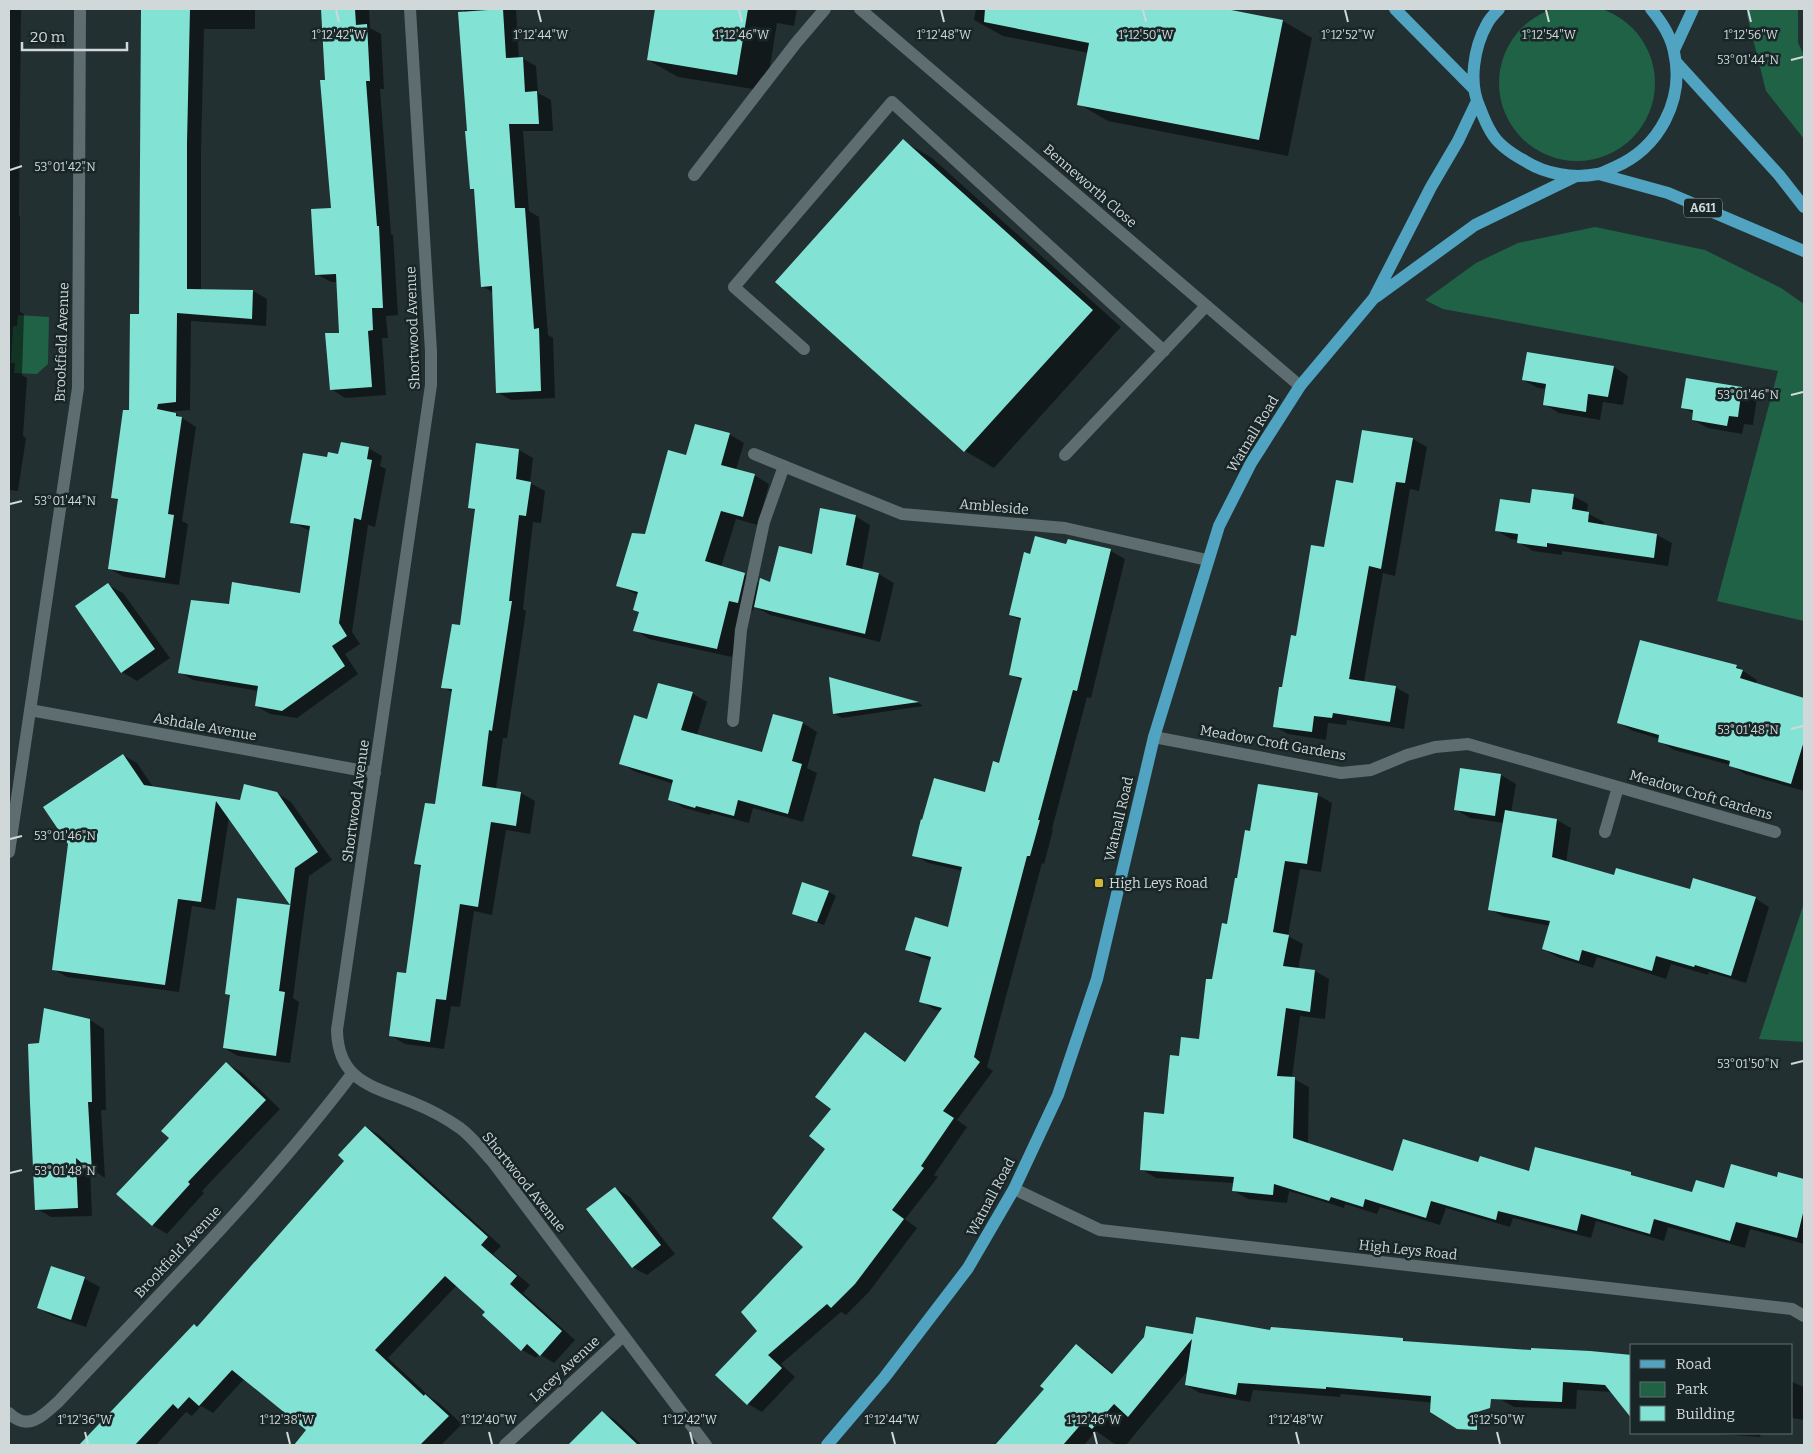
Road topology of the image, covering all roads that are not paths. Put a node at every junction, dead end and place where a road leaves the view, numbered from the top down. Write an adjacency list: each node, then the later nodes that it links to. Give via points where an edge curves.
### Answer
1 (80, 9): 25 (street, Brookfield Avenue, via 78,388)
2 (410, 9): 28 (street, Shortwood Avenue, via 431,385)
3 (825, 9): 12 (street)
4 (860, 9): 17 (street, Benneworth Close)
5 (1395, 9): 10 (main road)
6 (1499, 9): 10 (main road, via 1488,23 1476,53)
7 (1651, 9): 9 (main road, via 1662,23)
8 (1693, 9): 9 (main road)
9 (1675, 56): 11 (main road, via 1676,87 1671,109 1659,133 1631,160); 14 (main road)
10 (1476, 95): 13 (main road, via 1491,133 1510,153 1539,170); 16 (main road, Watnall Road, via 1458,141)
11 (1599, 174): 13 (main road); 15 (main road, A611, via 1668,193)
12 (694, 175)
13 (1576, 176): 16 (main road, Watnall Road, via 1475,225)
14 (1804, 206)
15 (1804, 251)
16 (1374, 298): 20 (main road, Watnall Road)
17 (1206, 306): 19 (street); 20 (street, Benneworth Close)
18 (804, 349): 19 (street, via 734,287 892,102)
19 (1164, 351): 22 (street)
20 (1300, 386): 24 (main road, Watnall Road, via 1251,464 1219,526)
21 (754, 454): 23 (street, Ambleside)
22 (1065, 455)
23 (784, 466): 24 (street, Ambleside, via 902,514 1065,528); 26 (street, via 764,522 741,630)
24 (1207, 560): 27 (main road, Watnall Road)
25 (30, 710): 28 (street, Ashdale Avenue); 32 (street, Brookfield Avenue)
26 (733, 721)
27 (1154, 737): 29 (street, Meadow Croft Gardens, via 1341,773 1371,770 1435,747 1468,744); 34 (main road, Watnall Road, via 1097,979 1058,1095)
28 (375, 773): 33 (street, Shortwood Avenue, via 337,1030 341,1056)
29 (1618, 787): 30 (street, Meadow Croft Gardens); 31 (street, Meadow Croft Gardens)
30 (1605, 832)
31 (1775, 832)
32 (9, 852)
33 (352, 1074): 36 (street, Shortwood Avenue, via 376,1089 417,1104 461,1128 492,1161); 37 (street, Brookfield Avenue, via 237,1211 59,1401 42,1416 29,1422 17,1420)
34 (1014, 1189): 35 (street, High Leys Road, via 1100,1230 1792,1309); 40 (main road, Watnall Road, via 968,1268 890,1370)
35 (1804, 1316)
36 (624, 1336): 38 (street, Lacey Avenue); 39 (street, Shortwood Avenue)
37 (9, 1412)
38 (505, 1445)
39 (706, 1445)
40 (827, 1445)

